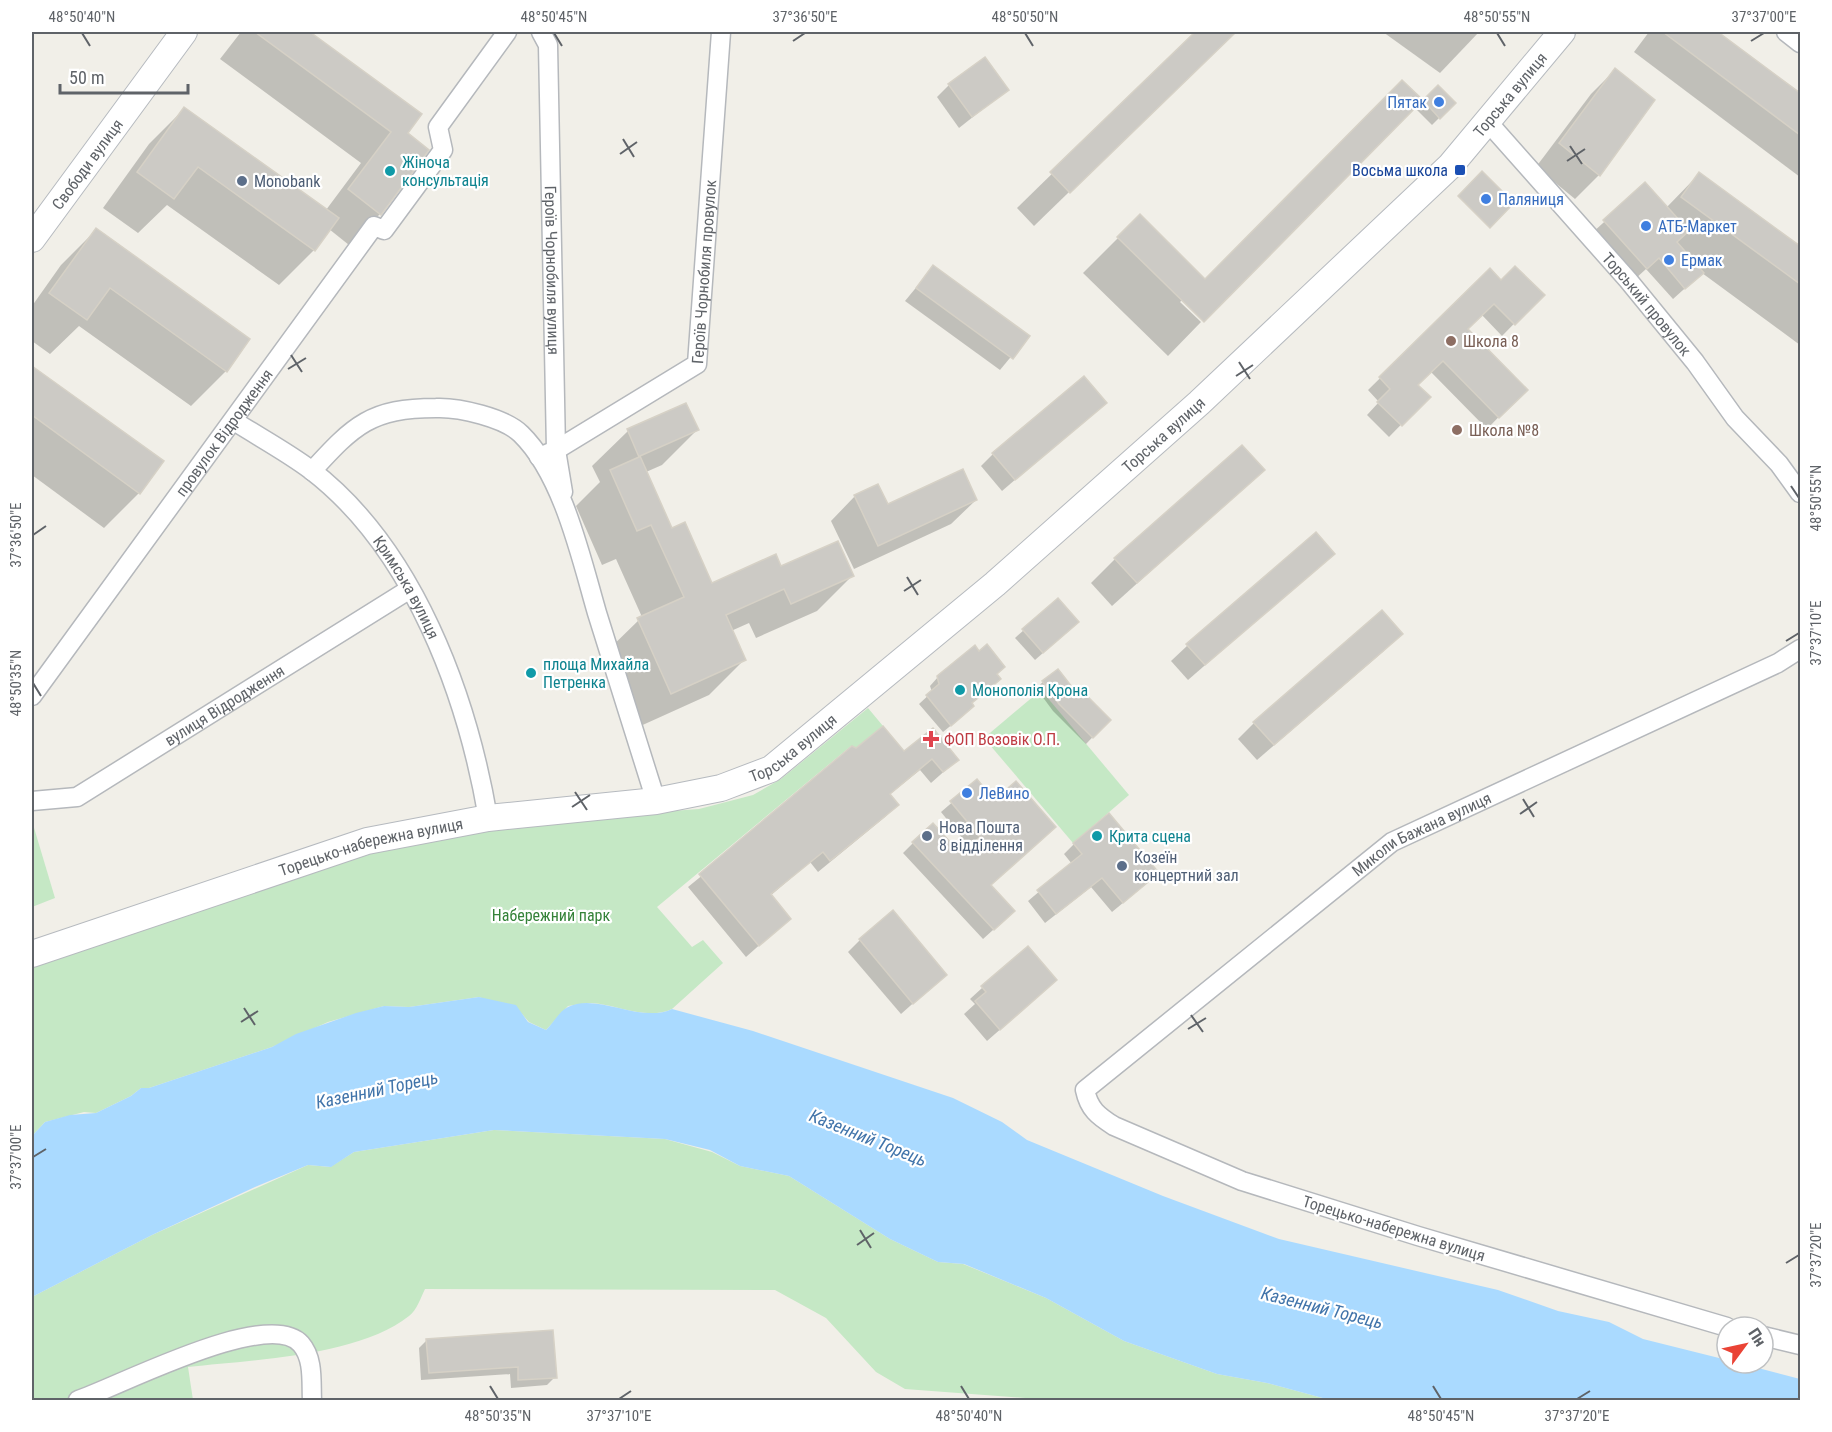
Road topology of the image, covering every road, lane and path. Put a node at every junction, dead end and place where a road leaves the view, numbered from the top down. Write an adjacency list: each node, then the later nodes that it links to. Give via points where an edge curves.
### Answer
1 (184, 32): 9 (main road, Свободи вулиця)
2 (507, 32): 10 (street, провулок Відродження, via 438,127 443,150 384,230 374,226)
3 (541, 32): 11 (street, Героїв Чорнобиля вулиця, via 548,45)
4 (721, 32): 11 (street, Героїв Чорнобиля провулок, via 698,364)
5 (1562, 32): 8 (main road, Торська вулиця)
6 (1786, 32): 7 (street)
7 (1800, 43)
8 (1487, 121): 13 (street, Торський провулок, via 1628,280 1735,418 1779,464); 17 (main road, Торська вулиця, via 1450,166 1199,403 995,584 771,769)
9 (32, 239)
10 (234, 421): 12 (street, Кримська вулиця); 16 (street, провулок Відродження)
11 (548, 453): 12 (street, via 491,418 457,409 400,408 365,421 342,437); 19 (street)
12 (312, 471): 14 (street, Кримська вулиця, via 372,532)
13 (1800, 493)
14 (410, 589): 18 (street, вулиця Відродження, via 77,797); 20 (street, Кримська вулиця, via 433,633 467,726)
15 (1800, 649): 22 (street, Миколи Бажана вулиця, via 1778,663 1392,842)
16 (32, 696)
17 (721, 788): 19 (main road, Торецько-набережна вулиця)
18 (32, 801)
19 (656, 801): 20 (main road, Торецько-набережна вулиця)
20 (488, 818): 21 (main road, Торецько-набережна вулиця, via 367,841)
21 (32, 954)
22 (1085, 1090): 23 (street, Торецько-набережна вулиця, via 1088,1104 1114,1126 1242,1181)
23 (1715, 1323)
24 (1775, 1339): 25 (street)
25 (1800, 1345)
26 (78, 1401): 27 (street, via 202,1349 276,1333 300,1343 310,1359)
27 (312, 1401)

